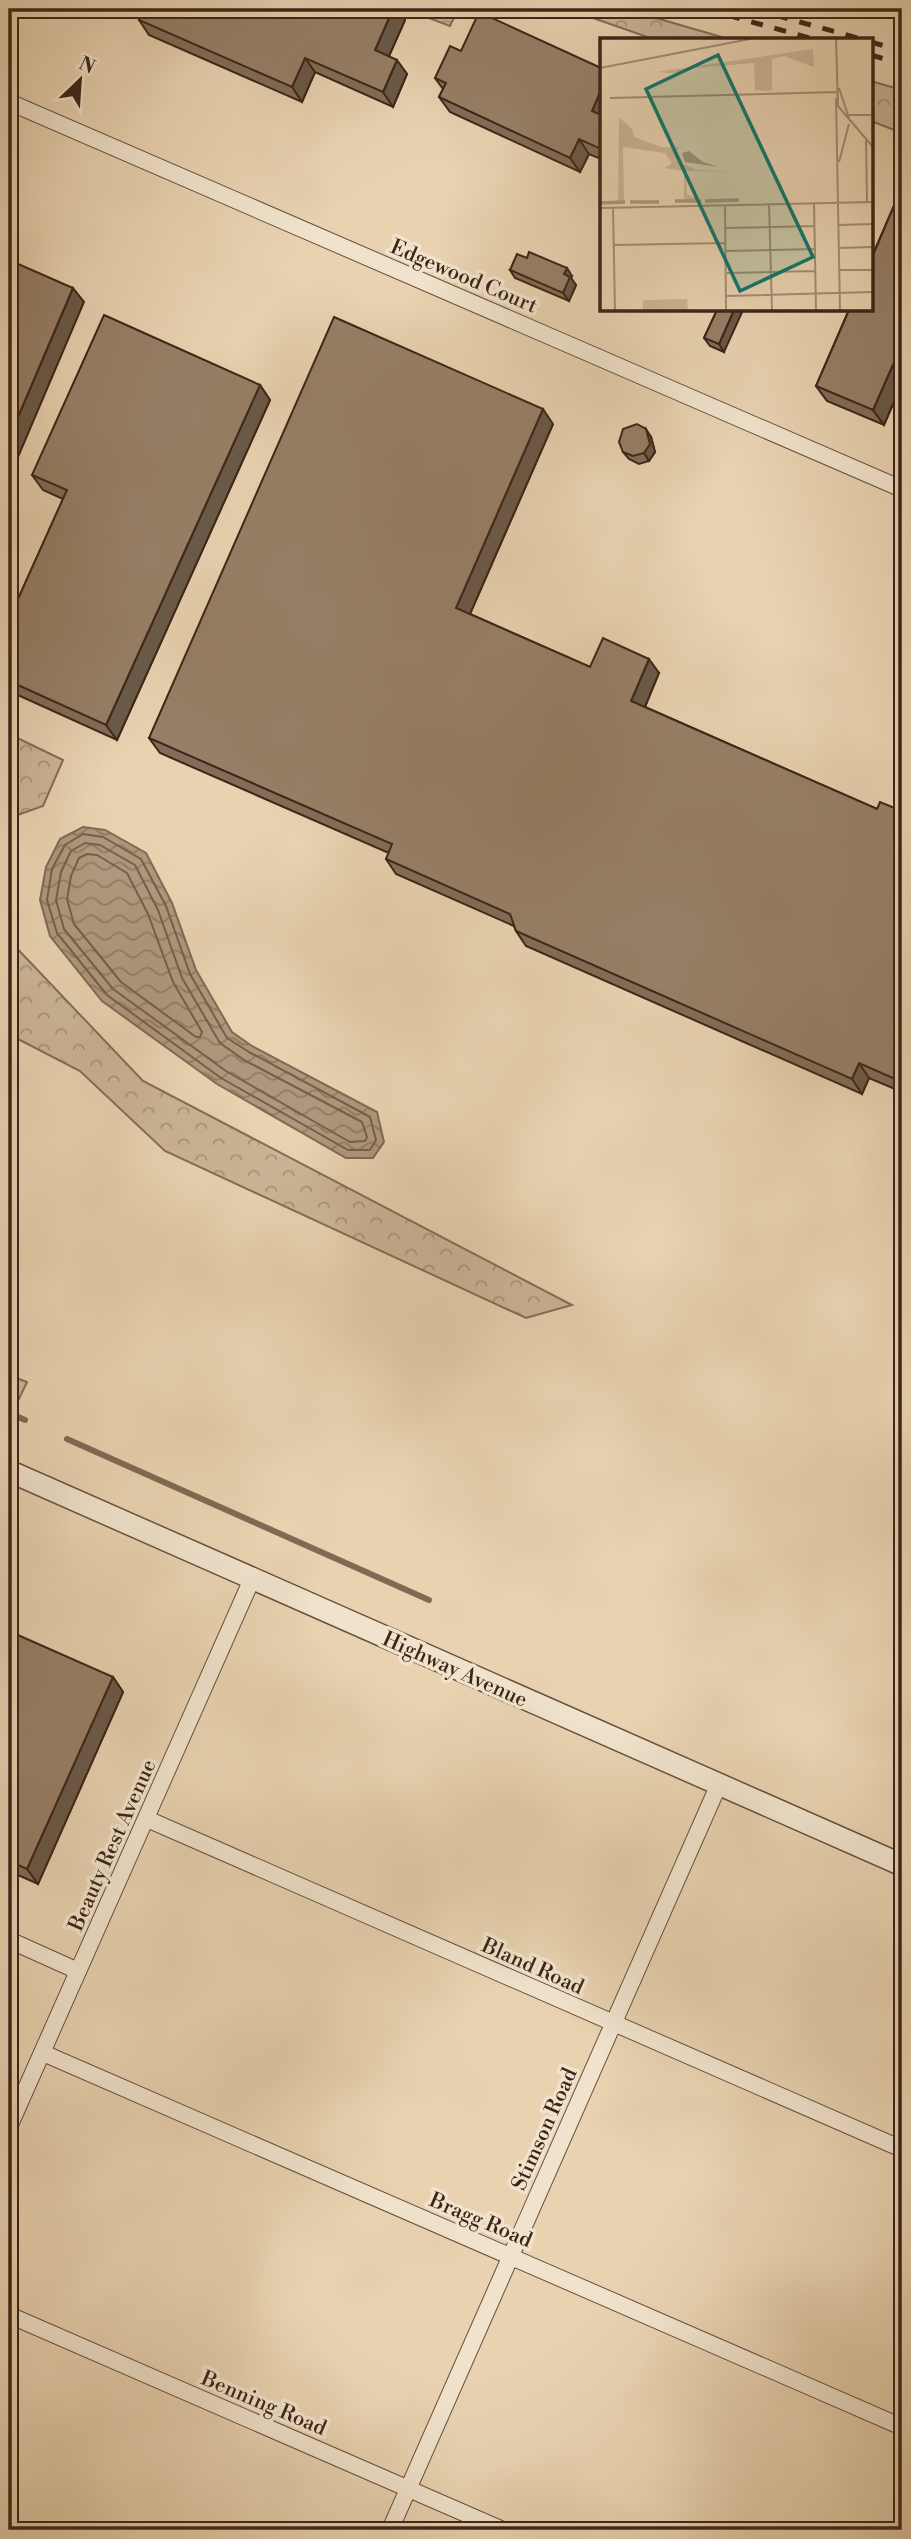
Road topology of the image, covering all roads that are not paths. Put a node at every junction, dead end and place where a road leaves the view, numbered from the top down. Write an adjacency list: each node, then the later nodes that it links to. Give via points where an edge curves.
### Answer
1 (9, 102): 2 (street, Edgewood Court)
2 (902, 489)
3 (9, 1471): 4 (street, Highway Avenue)
4 (252, 1579): 5 (street, Highway Avenue); 6 (street, Beauty Rest Avenue)
5 (719, 1784): 7 (street, Highway Avenue); 10 (street, Stimson Road)
6 (147, 1819): 9 (street, Beauty Rest Avenue); 10 (street, Bland Road)
7 (902, 1865)
8 (9, 1940): 9 (street)
9 (78, 1971): 11 (street, Beauty Rest Avenue)
10 (614, 2024): 13 (street, Bland Road); 14 (street, Stimson Road)
11 (43, 2053): 12 (street, Beauty Rest Avenue); 14 (street, Bragg Road)
12 (9, 2127)
13 (902, 2149)
14 (511, 2256): 16 (street, Bragg Road); 17 (street, Stimson Road)
15 (9, 2315): 17 (street, Benning Road)
16 (902, 2427)
17 (408, 2488): 18 (street, Stimson Road); 19 (street, Benning Road)
18 (390, 2530)
19 (503, 2530)

